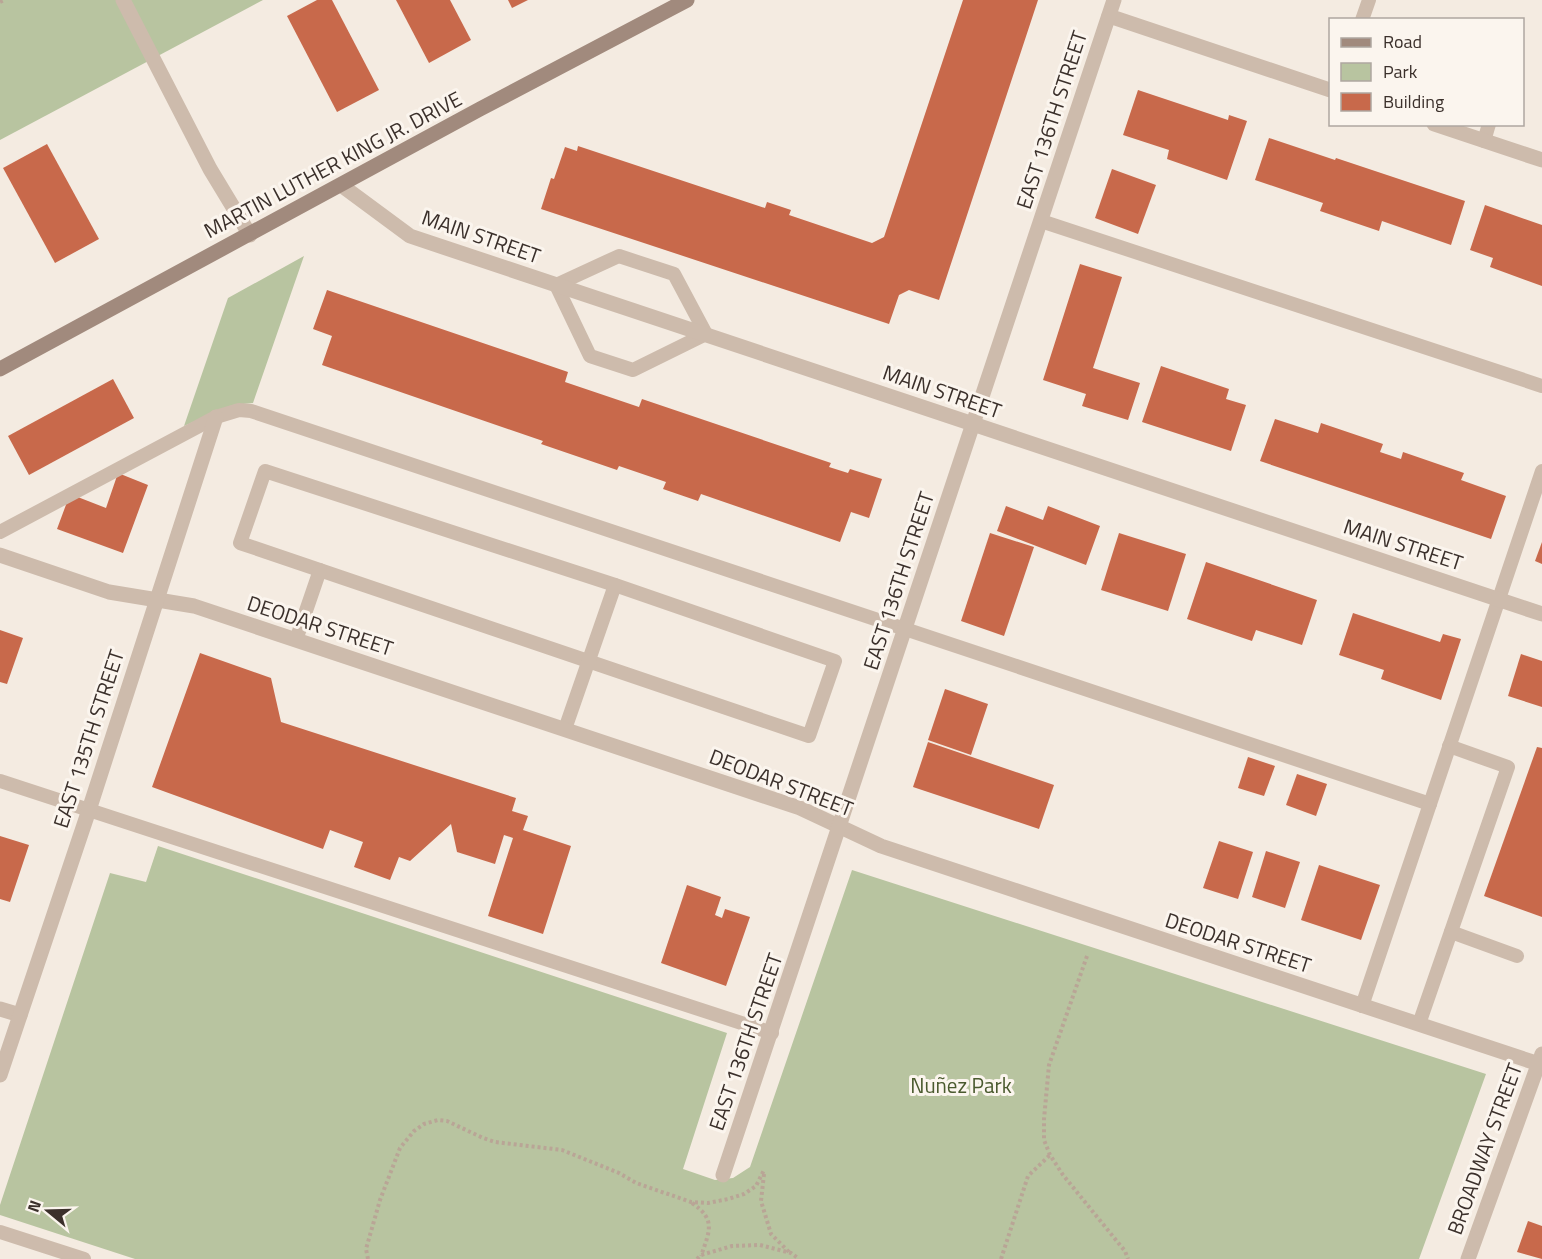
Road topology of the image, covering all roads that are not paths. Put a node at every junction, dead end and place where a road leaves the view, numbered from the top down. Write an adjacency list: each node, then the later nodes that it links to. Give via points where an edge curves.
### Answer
1 (123, 0): 14 (street, via 210,169)
2 (687, 0): 12 (main road, MARTIN LUTHER KING JR. DRIVE)
3 (1114, 0): 5 (street, EAST 136TH STREET)
4 (1369, 0): 6 (lane)
5 (1109, 16): 7 (street); 13 (street, EAST 136TH STREET)
6 (1363, 18)
7 (1329, 90)
8 (1440, 126): 10 (street)
9 (1488, 126): 10 (lane)
10 (1484, 141): 11 (street)
11 (1542, 160)
12 (341, 185): 14 (main road, MARTIN LUTHER KING JR. DRIVE); 15 (street, MAIN STREET, via 410,236)
13 (1041, 220): 18 (lane); 20 (street, EAST 136TH STREET)
14 (250, 235): 17 (main road, MARTIN LUTHER KING JR. DRIVE)
15 (556, 285): 16 (street, MAIN STREET); 16 (lane, via 619,256 674,274); 16 (lane, via 590,356 633,370)
16 (706, 334): 20 (street, MAIN STREET)
17 (0, 369)
18 (1542, 387)
19 (216, 417): 22 (lane); 26 (street, EAST 135TH STREET); 29 (lane, via 239,410 251,411)
20 (973, 425): 27 (street, MAIN STREET); 29 (street, EAST 136TH STREET)
21 (1541, 476): 27 (lane)
22 (0, 532)
23 (0, 555): 26 (street, DEODAR STREET, via 109,592)
24 (320, 570): 25 (lane, via 240,543 265,471); 30 (lane); 31 (lane)
25 (615, 585): 31 (lane); 31 (lane, via 835,661 813,726 809,736)
26 (156, 599): 30 (street, DEODAR STREET, via 194,606); 36 (street, EAST 135TH STREET)
27 (1499, 600): 28 (street, MAIN STREET); 33 (lane)
28 (1542, 614)
29 (906, 628): 35 (lane); 37 (street, EAST 136TH STREET)
30 (296, 640): 32 (street, DEODAR STREET)
31 (589, 660): 32 (lane)
32 (565, 729): 37 (street, DEODAR STREET, via 800,808)
33 (1449, 746): 35 (lane); 38 (lane, via 1508,767)
34 (0, 780): 36 (lane)
35 (1430, 804): 40 (lane)
36 (88, 810): 42 (street, EAST 135TH STREET); 44 (lane)
37 (840, 826): 40 (street, DEODAR STREET, via 881,846); 44 (street, EAST 136TH STREET)
38 (1450, 932): 39 (lane); 43 (lane)
39 (1516, 956)
40 (1362, 1006): 43 (street, DEODAR STREET)
41 (0, 1009): 42 (street)
42 (20, 1015): 46 (street, EAST 135TH STREET)
43 (1419, 1024): 45 (street, DEODAR STREET)
44 (771, 1033): 47 (street, EAST 136TH STREET)
45 (1541, 1061): 50 (street, BROADWAY STREET)
46 (0, 1075)
47 (723, 1175)
48 (0, 1232): 49 (lane)
49 (84, 1259)
50 (1468, 1259)

